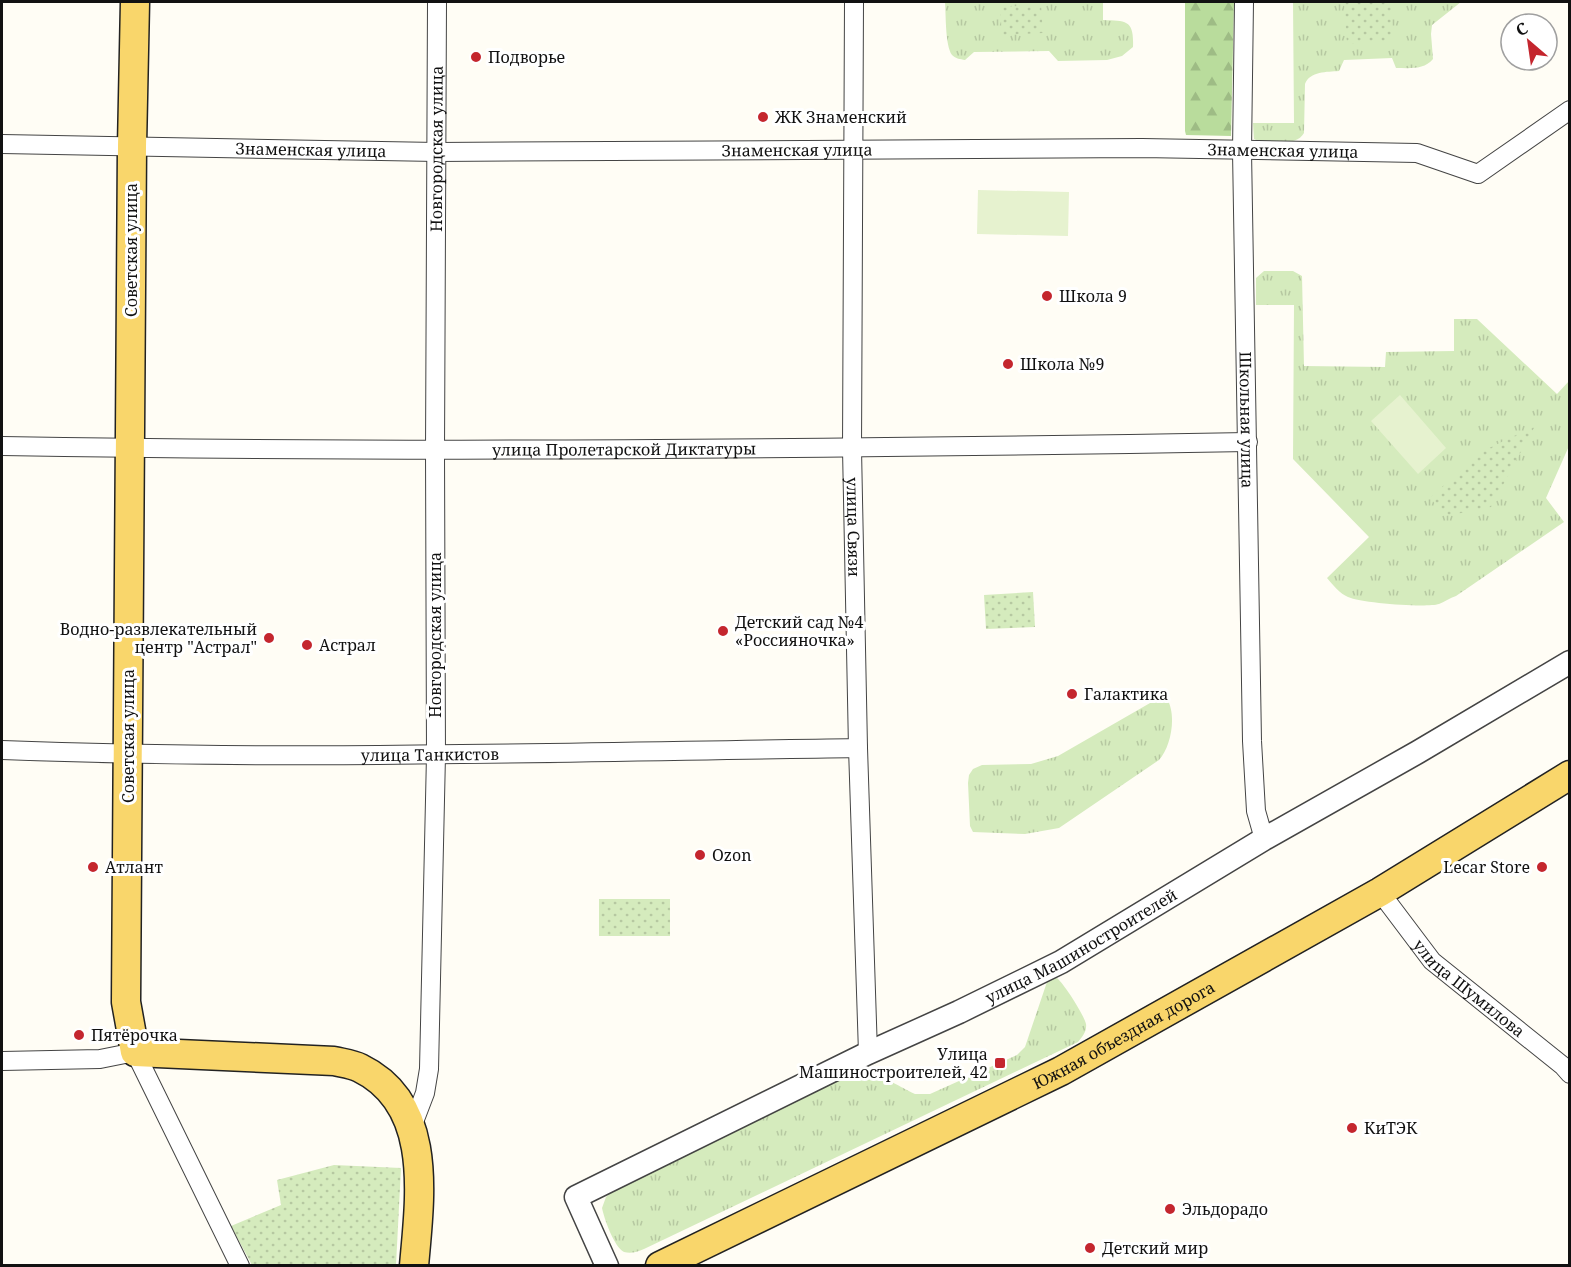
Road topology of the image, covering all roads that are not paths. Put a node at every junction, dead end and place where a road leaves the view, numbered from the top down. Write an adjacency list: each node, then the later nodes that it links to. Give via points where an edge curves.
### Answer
1 (135, 2): 7 (main road, Советская улица)
2 (437, 2): 10 (street, Новгородская улица)
3 (854, 2): 8 (street, улица Связи)
4 (1244, 2): 9 (street, Школьная улица)
5 (1569, 110): 9 (street, Знаменская улица, via 1479,174 1417,153)
6 (2, 144): 7 (street, Знаменская улица)
7 (132, 146): 10 (street, Знаменская улица); 13 (main road, Советская улица)
8 (855, 150): 9 (street, Знаменская улица); 10 (street, Знаменская улица); 14 (street, улица Связи)
9 (1242, 151): 11 (street, Школьная улица)
10 (437, 152): 15 (street, Новгородская улица)
11 (1248, 442): 14 (street, улица Пролетарской Диктатуры); 22 (street, Школьная улица, via 1252,741 1256,811)
12 (2, 446): 13 (street, улица Пролетарской Диктатуры)
13 (130, 448): 15 (street, улица Пролетарской Диктатуры); 19 (main road, Советская улица)
14 (852, 449): 15 (street, улица Пролетарской Диктатуры); 17 (street, улица Связи)
15 (435, 450): 20 (street, Новгородская улица)
16 (1569, 662): 22 (street, улица Машиностроителей)
17 (858, 748): 20 (street, улица Танкистов); 25 (street, улица Связи)
18 (2, 750): 19 (street, улица Танкистов)
19 (128, 754): 20 (street, улица Танкистов); 24 (main road, Советская улица, via 126,1002)
20 (436, 755): 28 (street, Новгородская улица, via 429,1069)
21 (1569, 775): 23 (main road, Южная объездная дорога)
22 (1264, 839): 25 (street, улица Машиностроителей, via 1062,962)
23 (1380, 892): 27 (street, улица Шумилова, via 1432,961); 32 (main road, Южная объездная дорога, via 1061,1071)
24 (135, 1052): 26 (street, via 100,1059); 28 (main road, via 334,1061 358,1066 386,1086 401,1104); 30 (street, Советская улица)
25 (868, 1053): 31 (street, улица Машиностроителей, via 576,1197)
26 (2, 1061)
27 (1569, 1074)
28 (412, 1127): 29 (main road, via 417,1157)
29 (416, 1262)
30 (240, 1266)
31 (607, 1266)
32 (660, 1266)

